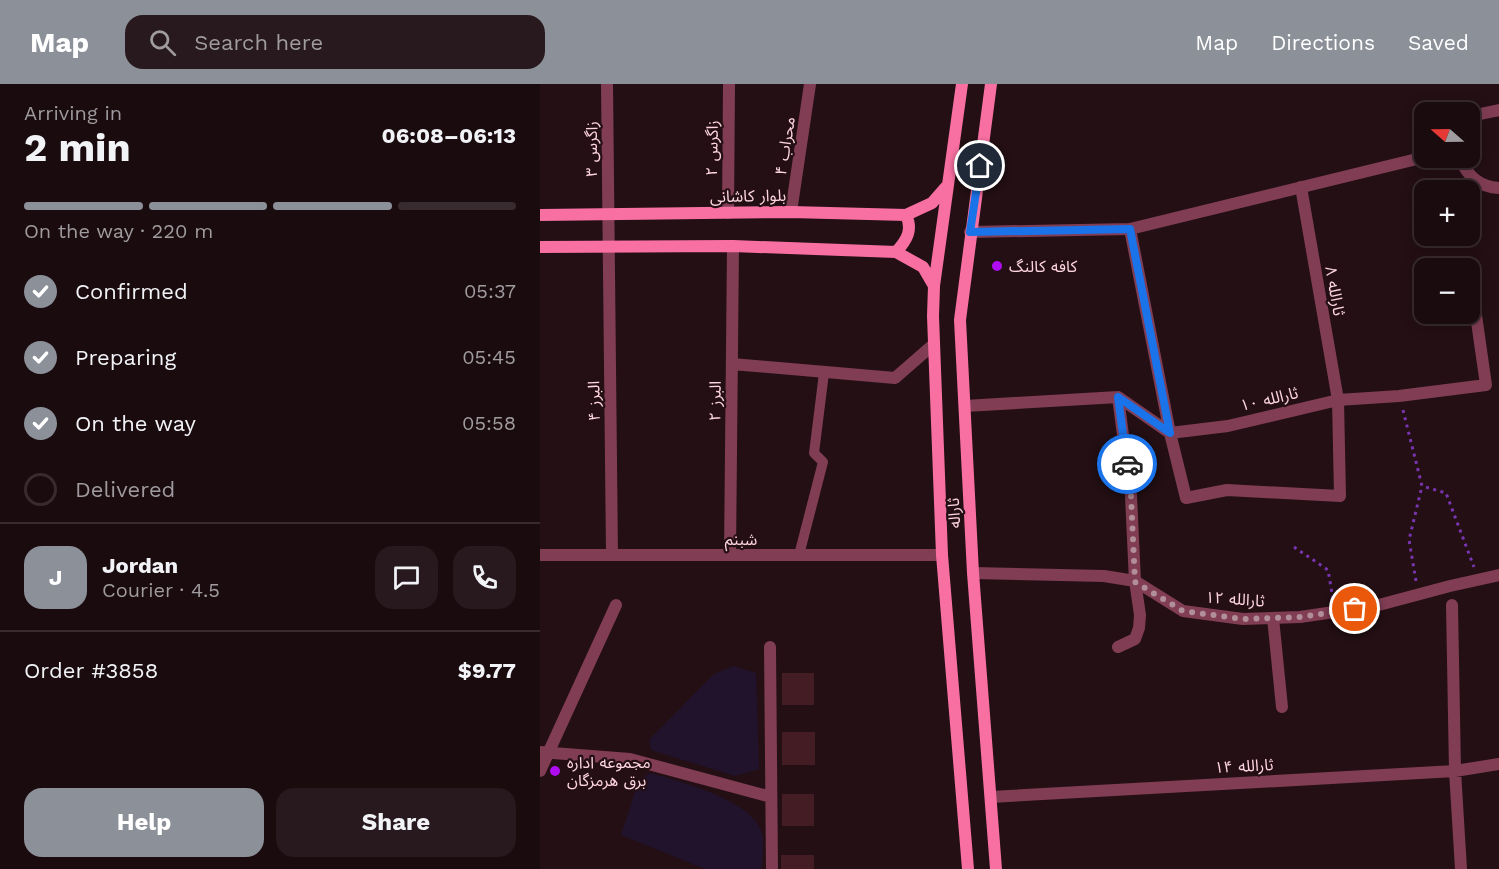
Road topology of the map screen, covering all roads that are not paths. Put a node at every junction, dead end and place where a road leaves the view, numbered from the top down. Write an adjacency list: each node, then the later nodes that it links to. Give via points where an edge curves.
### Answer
1 (608, 84): 15 (street, زاگرس ۳)
2 (729, 84): 14 (street, زاگرس ۲)
3 (810, 84): 13 (street, محراب ۴)
4 (962, 84): 10 (main road, ثاراله)
5 (991, 84): 19 (main road, ثاراله)
6 (1499, 110): 7 (street)
7 (1480, 114)
8 (1414, 160): 11 (street)
9 (1465, 168): 12 (street, via 1477,182)
10 (947, 186): 17 (main road, بلوار کاشانی, via 932,203); 24 (main road, ثاراله)
11 (1301, 187): 18 (street); 30 (street, ثارالله ۸)
12 (1499, 188)
13 (791, 212): 14 (main road, بلوار کاشانی); 17 (main road, بلوار کاشانی)
14 (728, 213): 15 (main road, بلوار کاشانی)
15 (608, 214): 16 (main road, بلوار کاشانی); 20 (street, زاگرس ۳)
16 (540, 215)
17 (906, 215): 23 (main road, via 910,224 908,238)
18 (1130, 229): 19 (street); 32 (street)
19 (970, 232): 31 (main road, ثاراله, via 960,320)
20 (609, 246): 21 (main road); 22 (main road); 34 (street, البرز ۴)
21 (733, 246): 23 (main road); 27 (street, البرز ۲)
22 (540, 247)
23 (896, 252): 24 (main road, via 922,267)
24 (934, 286): 26 (main road, ثاراله)
25 (1477, 324): 30 (street, ثارالله ۱۰, via 1486,385)
26 (934, 345): 28 (street, via 895,378); 37 (main road, ثاراله)
27 (732, 364): 28 (street); 35 (street, البرز ۲)
28 (824, 373): 36 (lane, via 814,453 823,462)
29 (1118, 397): 31 (street); 32 (street); 40 (street, via 1131,496)
30 (1338, 400): 32 (street, ثارالله ۱۰, via 1228,426); 32 (street, ثارالله ۸, via 1340,496 1227,490 1186,498)
31 (965, 406): 38 (main road, ثاراله)
32 (1170, 433)
33 (540, 555): 34 (street, شبنم)
34 (612, 555): 35 (street, شبنم)
35 (730, 555): 36 (street, شبنم)
36 (799, 555): 37 (street, شبنم)
37 (942, 555): 54 (main road, ثاراله)
38 (973, 573): 40 (street, ثارالله ۱۲, via 1104,576); 51 (main road, ثاراله)
39 (1499, 575): 43 (street, ثارالله ۱۲, via 1375,606)
40 (1135, 582): 43 (street, ثارالله ۱۲, via 1183,611 1243,619); 45 (street, via 1139,628 1135,639)
41 (616, 605): 47 (street)
42 (1452, 605): 50 (street)
43 (1273, 618): 46 (street)
44 (770, 647): 52 (street)
45 (1118, 647)
46 (1282, 706)
47 (544, 753): 49 (street); 52 (street, via 630,759)
48 (1499, 764): 50 (street, ثارالله ۱۴)
49 (540, 771)
50 (1455, 771): 51 (street, ثارالله ۱۴); 56 (street)
51 (991, 796): 55 (main road, ثاراله)
52 (771, 797): 53 (street)
53 (772, 869)
54 (968, 869)
55 (996, 869)
56 (1461, 869)

